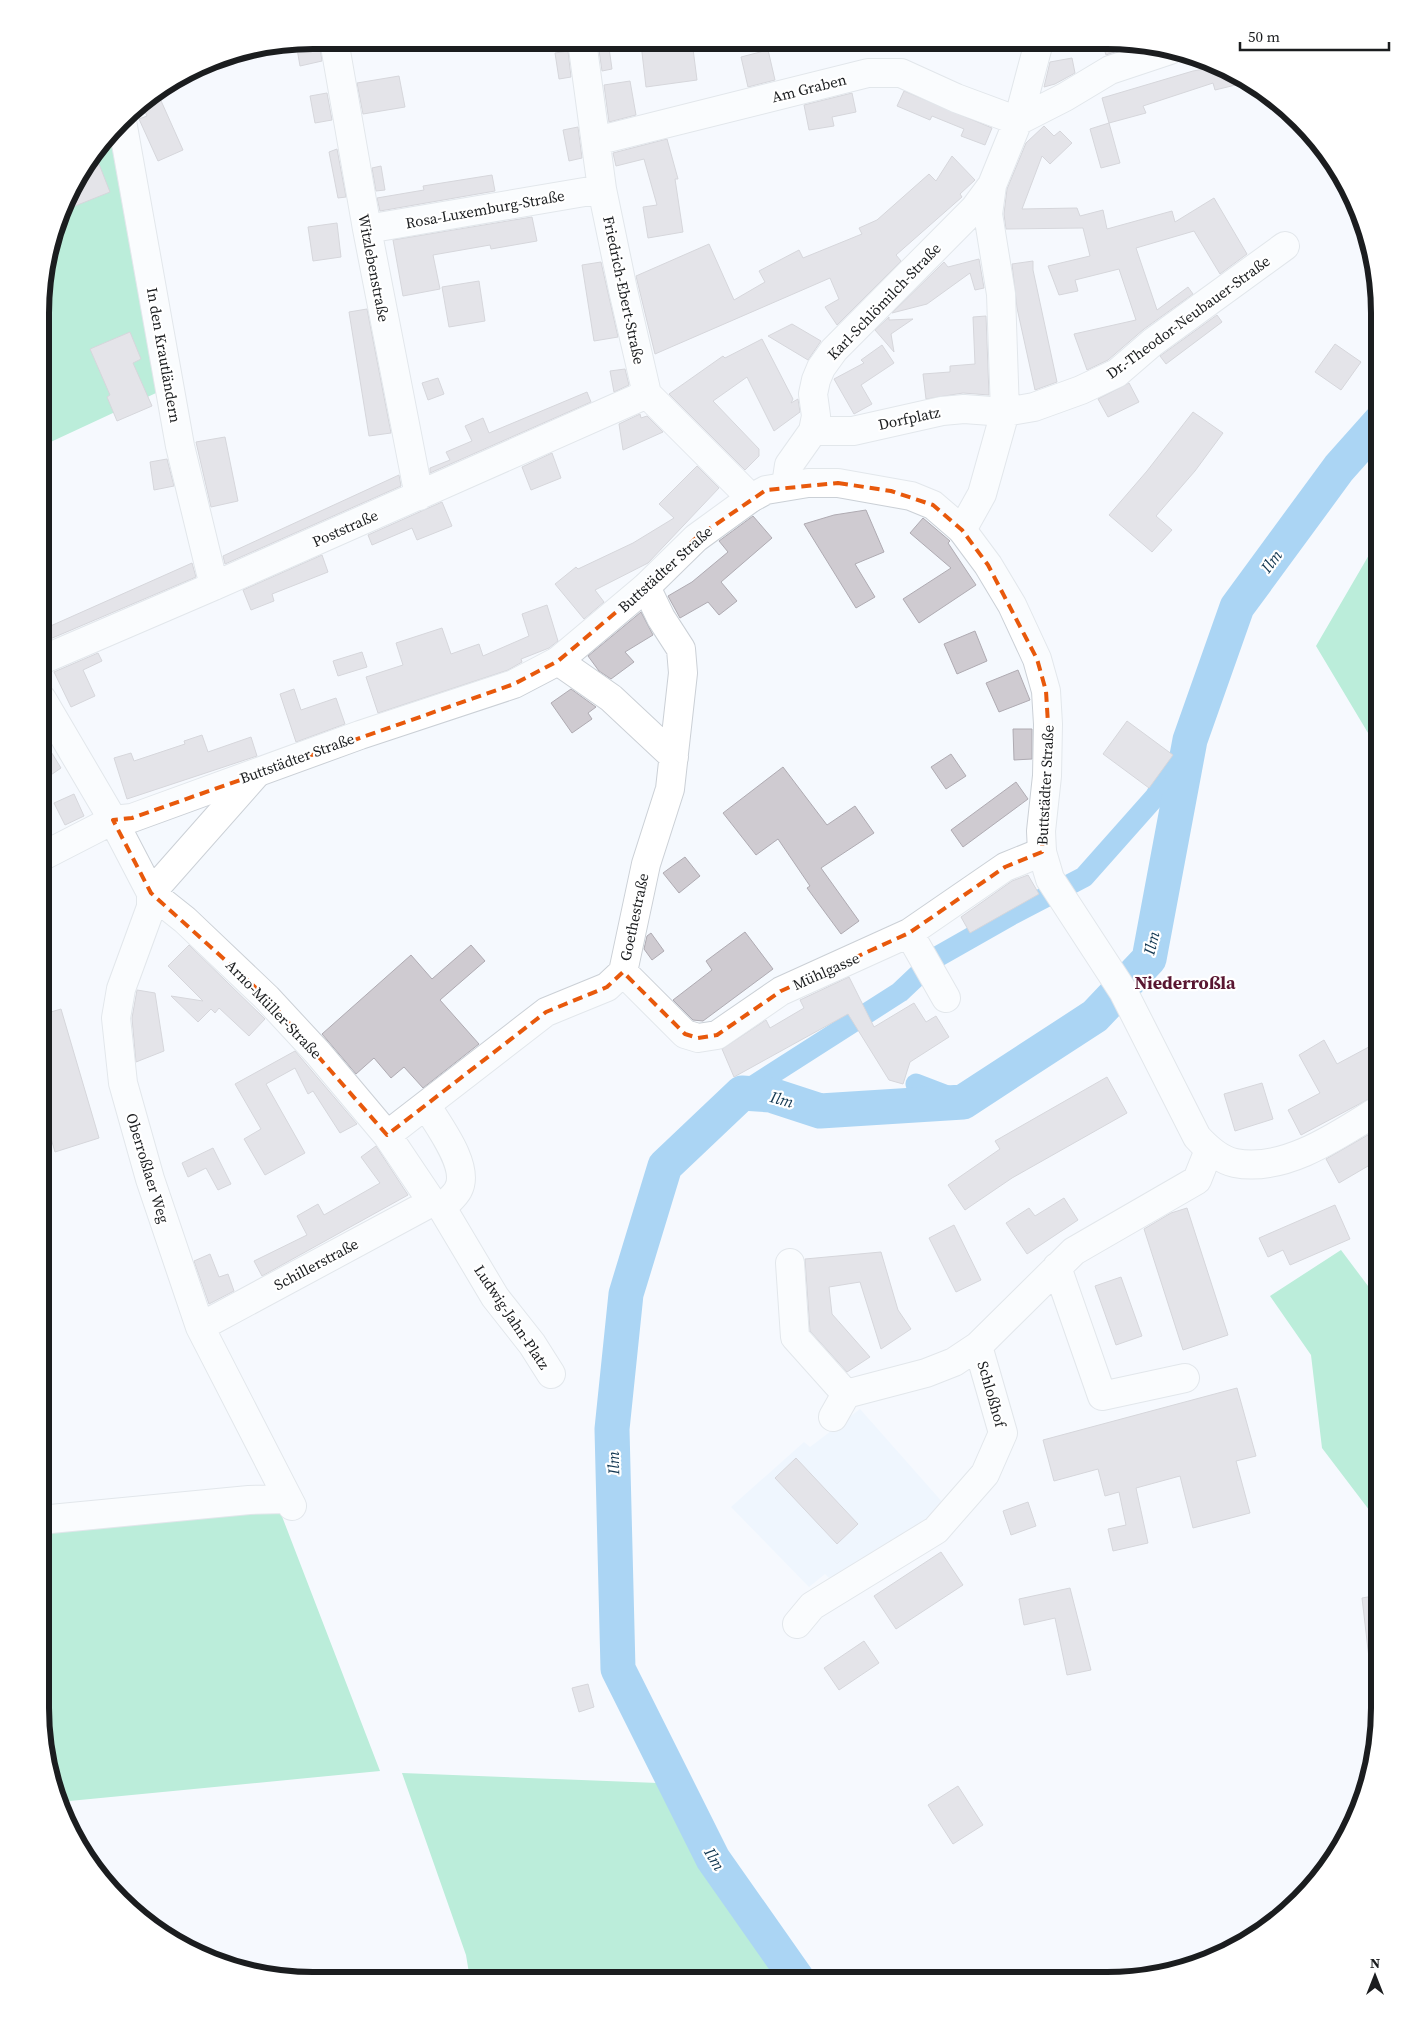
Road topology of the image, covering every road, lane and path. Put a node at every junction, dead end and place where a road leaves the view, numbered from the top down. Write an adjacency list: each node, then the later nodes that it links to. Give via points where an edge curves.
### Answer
1 (336, 49): 10 (street, Witzlebenstraße)
2 (583, 49): 7 (street, Friedrich-Ebert-Straße)
3 (1037, 49): 5 (street)
4 (1158, 54): 5 (street, via 1110,70)
5 (1018, 121): 7 (street, Am Graben, via 956,98 901,72 868,74); 8 (street)
6 (123, 129): 19 (street, In den Krautländern, via 180,446)
7 (596, 141): 9 (street, Friedrich-Ebert-Straße)
8 (992, 185): 13 (street, via 988,214 1001,294); 14 (street, Karl-Schlömilch-Straße, via 975,208 834,350 816,380)
9 (602, 189): 10 (street, Rosa-Luxemburg-Straße); 12 (street, Friedrich-Ebert-Straße)
10 (367, 229): 16 (street, Witzlebenstraße)
11 (1285, 246): 13 (street, Dr.-Theodor-Neubauer-Straße, via 1153,342 1117,373 1034,408)
12 (647, 394): 16 (street, Poststraße); 17 (street)
13 (1005, 412): 14 (street, Dorfplatz, via 942,411 852,430); 18 (street, via 982,494)
14 (813, 431): 15 (street, via 789,466)
15 (786, 485): 17 (street, Buttstädter Straße); 18 (street, Buttstädter Straße, via 838,483 911,496 933,505)
16 (418, 496): 19 (street, Poststraße)
17 (751, 498): 20 (street, Buttstädter Straße, via 696,538)
18 (962, 530): 27 (street, Buttstädter Straße, via 1012,605 1046,691 1047,776)
19 (214, 586): 21 (street, Poststraße)
20 (646, 588): 22 (street, Buttstädter Straße); 24 (street, Goethestraße, via 681,650 683,673)
21 (49, 657)
22 (558, 661): 24 (street, via 611,698); 25 (street, Buttstädter Straße, via 514,684 360,735)
23 (49, 711): 26 (street)
24 (674, 757): 30 (street, Goethestraße, via 670,789 646,864)
25 (256, 774): 26 (street, Buttstädter Straße, via 132,818); 29 (street)
26 (113, 820): 28 (street, Buttstädter Straße); 29 (street)
27 (1042, 852): 30 (street, Mühlgasse, via 1005,867 928,966 781,991 717,1035 698,1038 685,1034); 34 (street, Buttstädter Straße, via 1050,879 1123,991 1182,1110 1197,1137)
28 (49, 853)
29 (152, 893): 33 (street, Arno-Müller-Straße, via 267,998); 38 (street, Oberroßlaer Weg, via 151,907 121,989 116,1018 117,1039 131,1116)
30 (623, 972): 31 (street, Goethestraße, via 607,987 546,1012)
31 (426, 1105): 33 (street, Goethestraße); 35 (street, via 458,1159 462,1174 459,1190)
32 (1371, 1115): 34 (street, via 1325,1144 1272,1162 1234,1163)
33 (387, 1135): 35 (street, Ludwig-Jahn-Platz)
34 (1209, 1150): 37 (street, Schloßhof, via 1197,1180 1074,1251)
35 (437, 1205): 38 (street, Schillerstraße); 40 (street, Ludwig-Jahn-Platz, via 495,1297 532,1344)
36 (790, 1263): 42 (street, via 795,1338)
37 (1057, 1267): 39 (street, Schloßhof); 41 (street, via 1102,1396)
38 (200, 1327): 44 (street, Oberroßlaer Weg, via 250,1420)
39 (978, 1346): 42 (street, via 954,1362 926,1373); 47 (street, Schloßhof, via 1004,1433 985,1474 936,1530 812,1606)
40 (550, 1374)
41 (1185, 1378)
42 (846, 1394): 43 (street)
43 (833, 1417)
44 (272, 1470): 45 (street); 45 (street, Oberroßlaer Weg, via 289,1503)
45 (249, 1500): 46 (street)
46 (49, 1519)
47 (797, 1624)

